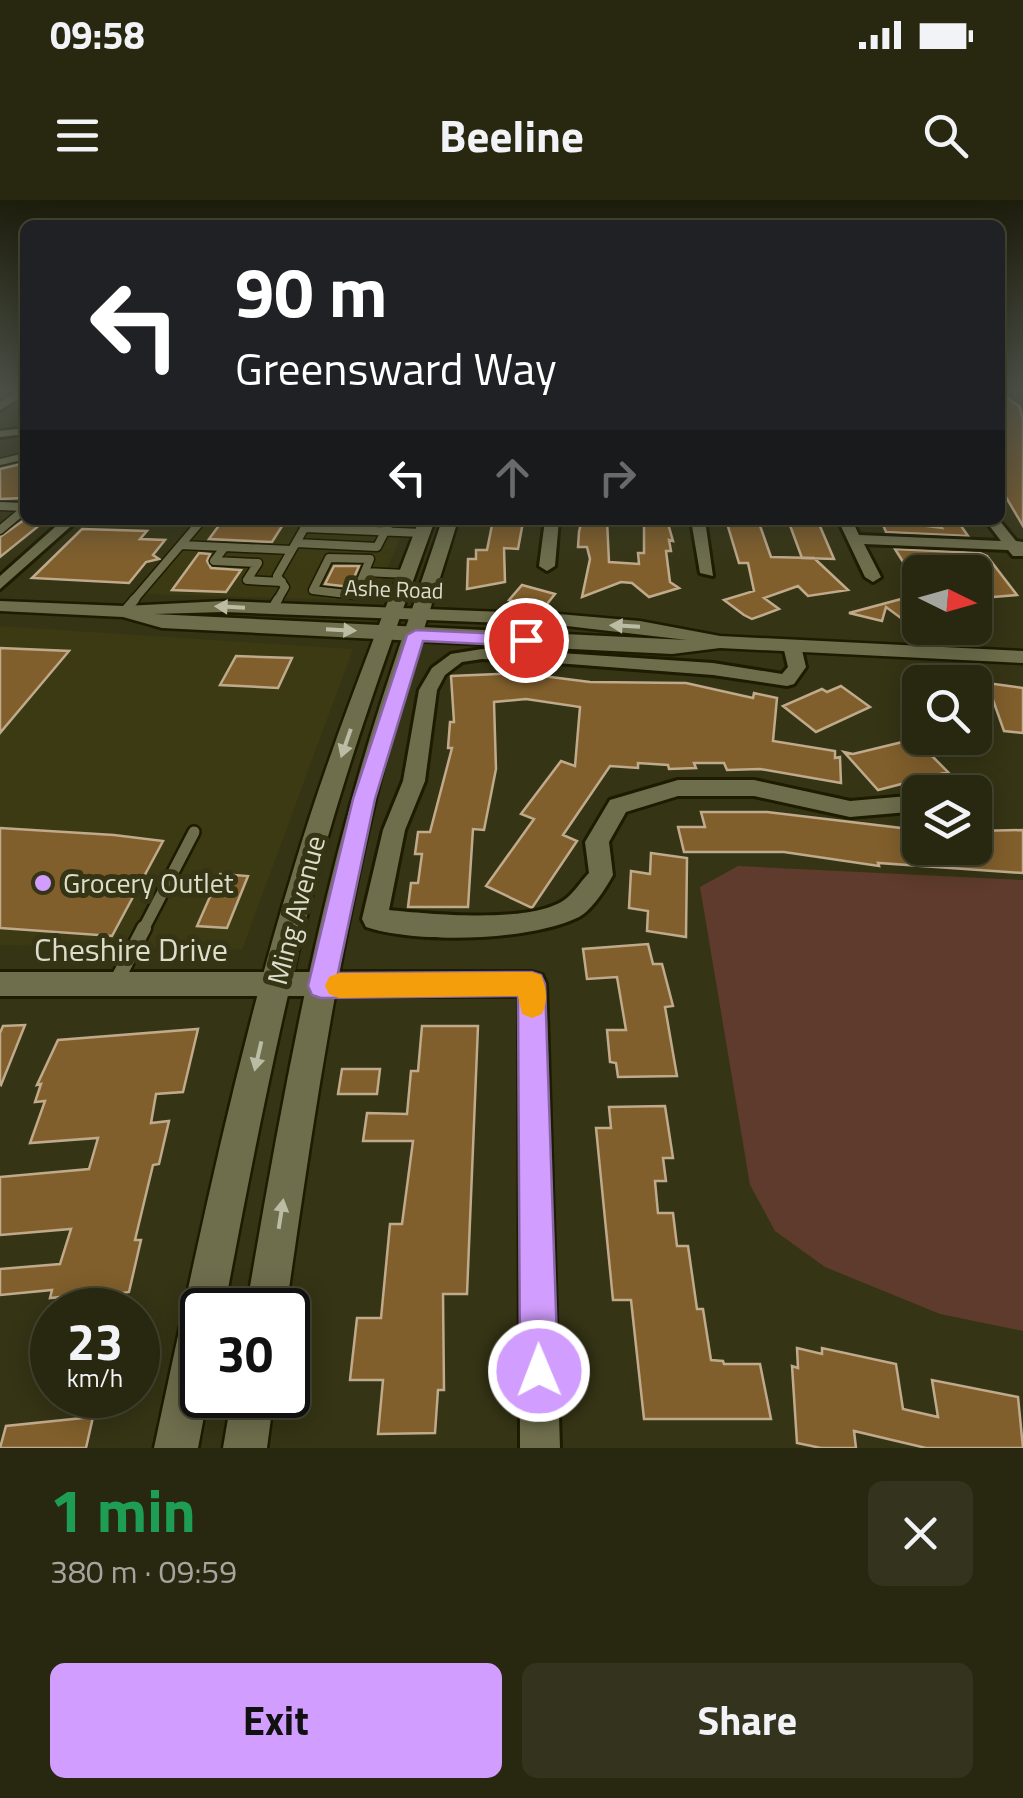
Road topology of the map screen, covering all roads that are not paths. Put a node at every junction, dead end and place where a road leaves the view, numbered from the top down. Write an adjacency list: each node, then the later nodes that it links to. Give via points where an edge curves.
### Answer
1 (20, 512): 13 (lane)
2 (65, 525): 27 (street)
3 (198, 525): 16 (lane)
4 (306, 525): 17 (lane)
5 (317, 525): 14 (lane)
6 (389, 525): 14 (lane)
7 (449, 525): 33 (main road, Ming Avenue)
8 (551, 525): 21 (street)
9 (699, 525): 23 (street)
10 (847, 525): 15 (street)
11 (997, 525): 18 (street)
12 (424, 526): 14 (lane); 24 (main road, Ming Avenue)
13 (0, 530)
14 (385, 532): 17 (lane, via 378,547)
15 (854, 540): 18 (street); 25 (street)
16 (181, 546): 19 (lane); 31 (lane)
17 (294, 546): 19 (lane); 26 (lane, via 277,576)
18 (1018, 546): 20 (street)
19 (224, 548): 26 (lane, via 214,561 258,563 247,580)
20 (1023, 560)
21 (546, 566)
22 (363, 570): 24 (lane); 28 (lane, via 355,595 316,593); 28 (lane, via 370,560 329,558)
23 (708, 573)
24 (406, 574): 32 (main road, Ming Avenue)
25 (873, 577)
26 (282, 582): 29 (lane, via 286,587)
27 (0, 584)
28 (318, 586): 29 (lane)
29 (277, 602): 31 (main road, Ashe Road, one-way to 31); 32 (main road, Ashe Road)
30 (0, 606): 31 (main road, Ashe Road)
31 (124, 612): 32 (main road, Ashe Road, one-way to 32, via 162,622)
32 (388, 623): 33 (main road, Ashe Road); 40 (main road, Ming Avenue, one-way to 40, via 327,800)
33 (419, 625): 34 (main road, Ashe Road, via 672,648 720,642); 41 (main road, Ming Avenue, via 364,799)
34 (792, 646): 35 (main road, Ashe Road); 36 (street, via 797,667 787,680 530,656 456,658 428,690 414,781 394,830 375,919 515,925 574,908 601,875 597,842 618,806 678,788 754,788 850,809)
35 (1023, 657)
36 (902, 805)
37 (194, 832): 39 (lane)
38 (0, 984): 39 (street, Cheshire Drive)
39 (115, 985): 40 (street, Cheshire Drive)
40 (275, 986): 41 (street, Cheshire Drive); 42 (main road, Ming Avenue, one-way to 42)
41 (321, 986): 43 (main road, Ming Avenue, one-way to 41); 48 (street, Cheshire Drive, via 532,984)
42 (209, 1288)
43 (270, 1288)
44 (182, 1418): 46 (main road, Ming Avenue)
45 (250, 1418): 47 (main road)
46 (176, 1448)
47 (245, 1448)
48 (540, 1448)

